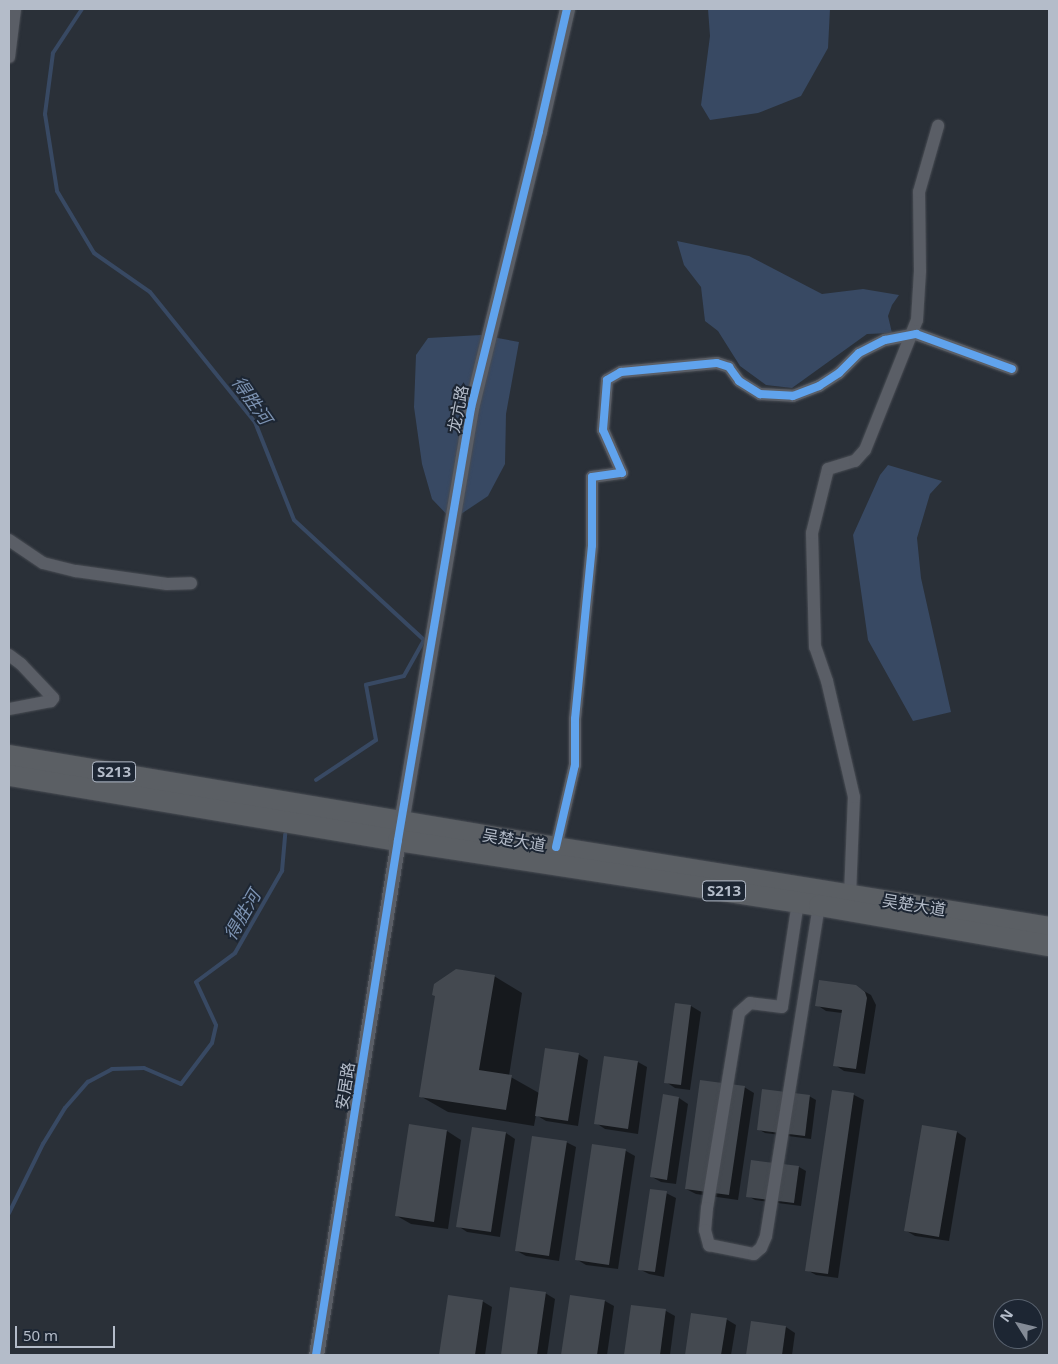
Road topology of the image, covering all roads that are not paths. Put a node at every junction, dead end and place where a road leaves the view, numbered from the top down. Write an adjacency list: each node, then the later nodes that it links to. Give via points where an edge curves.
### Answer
1 (15, 9): 3 (street)
2 (567, 9): 14 (street, 龙亢路, via 471,408)
3 (9, 57)
4 (938, 126): 5 (street, via 919,192 920,280 917,320)
5 (911, 335): 6 (street, via 916,334); 15 (street, via 885,340 859,353 839,373 819,386 793,396 760,394 739,381 729,367 717,363 621,372 606,380 603,430 622,473 592,477 592,544 575,719 575,765); 16 (street, via 865,450 856,461 828,469 812,533 815,647 827,681 854,797)
6 (1012, 369)
7 (9, 540): 8 (street, via 43,563 76,571 167,584)
8 (191, 584)
9 (9, 655): 10 (street, via 53,698)
10 (9, 710)
11 (9, 755): 13 (highway, 吴楚大道 / S213)
12 (9, 775): 13 (highway, 吴楚大道 / S213)
13 (217, 800): 14 (highway, 吴楚大道 / S213)
14 (399, 830): 15 (highway, 吴楚大道 / S213); 17 (highway, 吴楚大道 / S213); 21 (street, 安居路)
15 (556, 848): 16 (highway, 吴楚大道 / S213)
16 (850, 895): 19 (highway, 吴楚大道 / S213)
17 (798, 902): 18 (highway, 吴楚大道 / S213); 18 (street, via 782,1007 750,1003 739,1014 707,1208 705,1230 709,1245 754,1254 766,1236)
18 (819, 905): 20 (highway, 吴楚大道 / S213)
19 (1049, 927)
20 (1049, 945)
21 (316, 1355)

